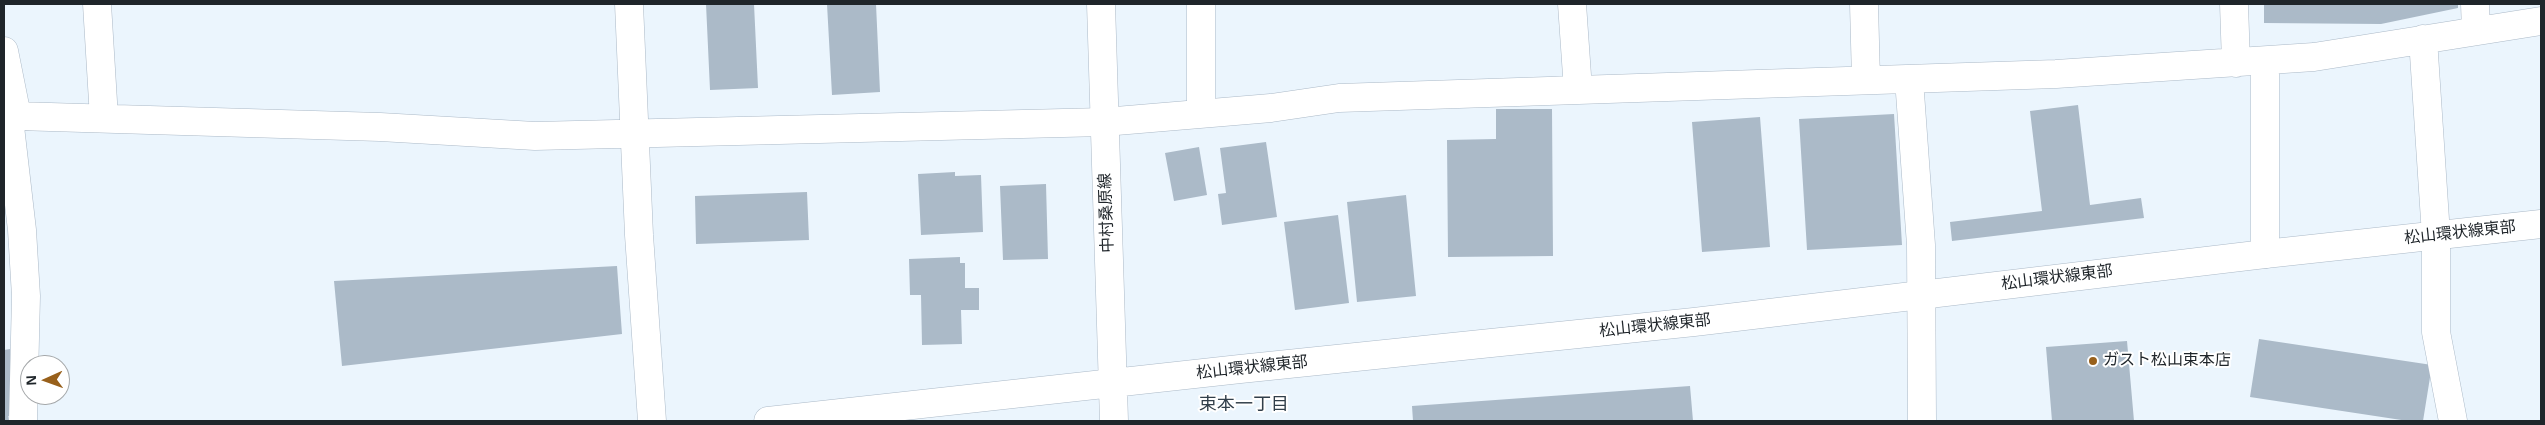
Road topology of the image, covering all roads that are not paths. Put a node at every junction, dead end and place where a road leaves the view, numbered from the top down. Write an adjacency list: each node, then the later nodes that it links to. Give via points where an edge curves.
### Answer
1 (97, 4): 20 (street)
2 (629, 4): 22 (street)
3 (1101, 4): 21 (street, 中村桑原線)
4 (1201, 4): 18 (street)
5 (1572, 4): 17 (street)
6 (1864, 4): 16 (street)
7 (2234, 4): 14 (street)
8 (2475, 4): 10 (street)
9 (2541, 21): 10 (street)
10 (2476, 30): 11 (street)
11 (2423, 40): 13 (street); 24 (street)
12 (4, 51): 19 (street)
13 (2265, 61): 14 (street); 25 (street)
14 (2236, 63): 15 (street, via 2056,74)
15 (1909, 78): 16 (street); 26 (street)
16 (1866, 80): 17 (street)
17 (1578, 90): 18 (street, via 1339,98 1271,108)
18 (1201, 112): 21 (street)
19 (10, 117): 20 (street); 28 (street, via 26,296)
20 (104, 118): 22 (street, via 536,136)
21 (1104, 122): 22 (street); 27 (street, 中村桑原線)
22 (634, 133): 29 (street)
23 (2541, 224): 24 (street, 松山環状線東部)
24 (2436, 235): 25 (street, 松山環状線東部); 33 (street, via 2436,332)
25 (2265, 254): 26 (street, 松山環状線東部)
26 (1922, 294): 27 (street, 松山環状線東部, via 1694,322); 32 (street)
27 (1112, 383): 30 (street, 松山環状線東部); 31 (street, 中村桑原線)
28 (23, 421)
29 (652, 421)
30 (768, 421)
31 (1114, 421)
32 (1922, 421)
33 (2453, 421)

